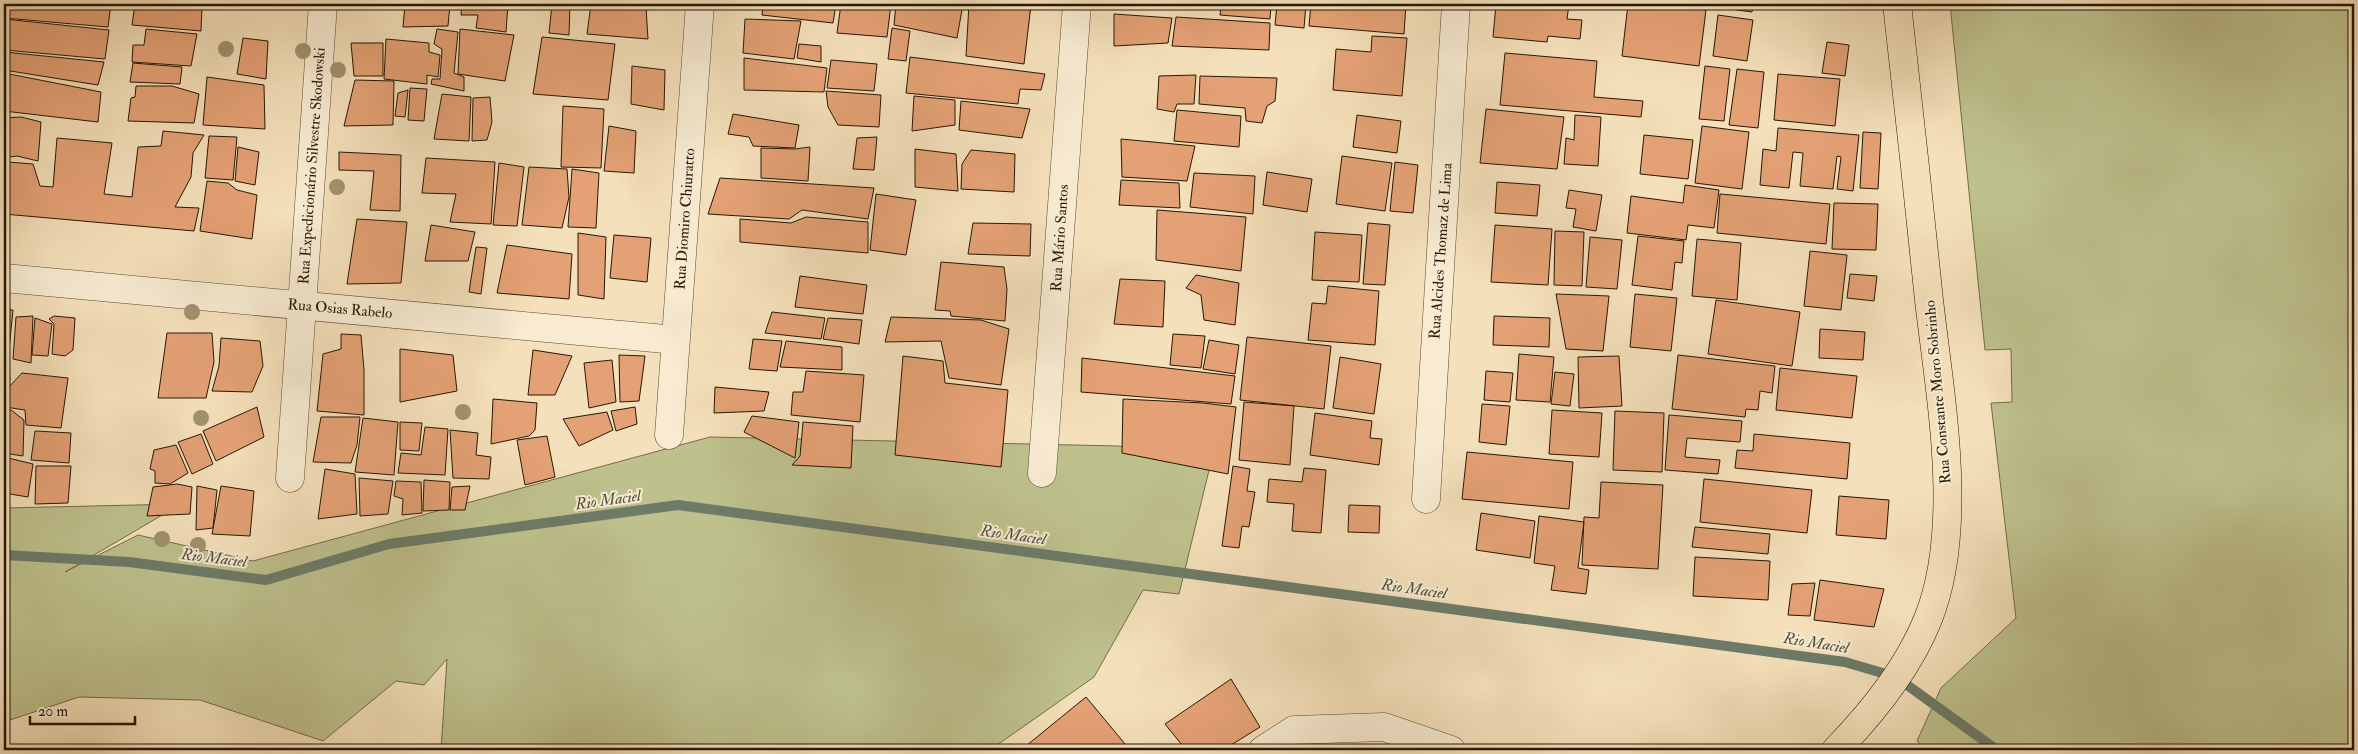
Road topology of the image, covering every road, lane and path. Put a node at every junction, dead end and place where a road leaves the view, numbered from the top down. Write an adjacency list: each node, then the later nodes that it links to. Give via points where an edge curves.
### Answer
1 (323, 4): 7 (street, Rua Expedicionário Silvestre Skodowski)
2 (700, 4): 8 (street, Rua Diomiro Chiuratto)
3 (1077, 4): 10 (street, Rua Mário Santos)
4 (1456, 4): 12 (street, Rua Alcides Thomaz de Lima)
5 (1897, 4): 15 (main road, Rua Constante Moro Sobrinho, via 1946,450 1945,540 1928,618 1911,652 1878,702)
6 (4, 278): 7 (street, Rua Osias Rabelo)
7 (302, 305): 8 (street, Rua Osias Rabelo); 11 (street, Rua Expedicionário Silvestre Skodowski)
8 (676, 340): 9 (street, Rua Diomiro Chiuratto)
9 (669, 435)
10 (1042, 473)
11 (290, 478)
12 (1426, 499)
13 (1263, 750): 14 (street, via 1294,730 1384,727)
14 (1451, 750)
15 (1836, 750)

